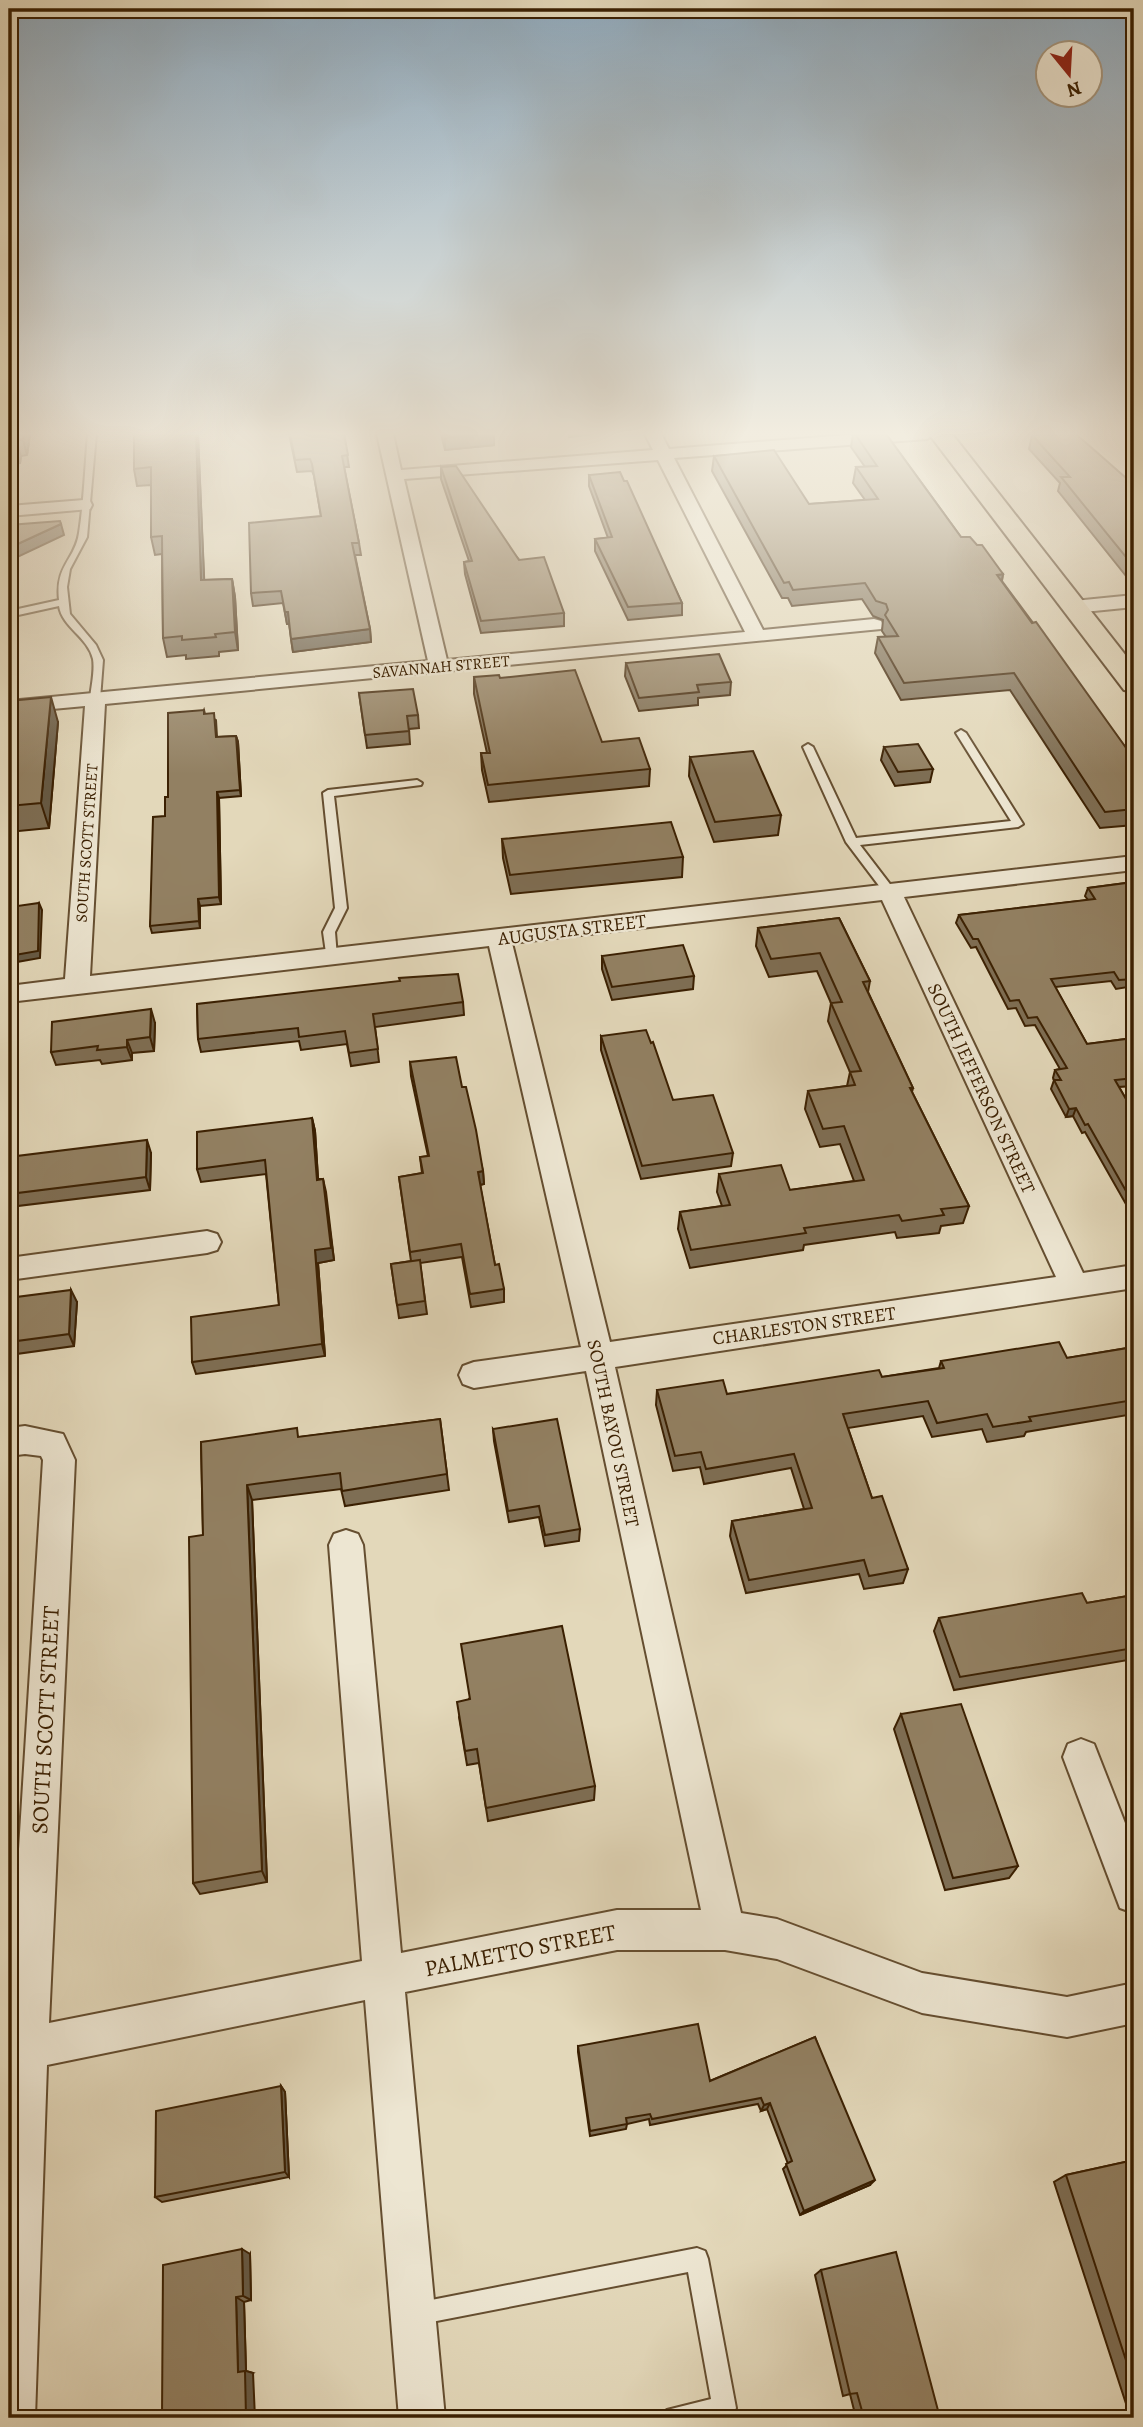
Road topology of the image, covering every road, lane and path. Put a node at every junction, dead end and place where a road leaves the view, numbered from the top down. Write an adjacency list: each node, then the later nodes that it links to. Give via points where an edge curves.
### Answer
1 (78, 547): 9 (lane, via 66,569)
2 (411, 547): 16 (street)
3 (711, 547): 15 (street)
4 (1028, 547): 11 (main road)
5 (1057, 547): 6 (main road)
6 (1061, 552)
7 (1086, 583): 10 (main road)
8 (1134, 601): 10 (street)
9 (64, 602): 12 (lane); 18 (lane, via 65,614 93,647 98,660)
10 (1103, 604): 11 (street); 14 (main road)
11 (1074, 607): 17 (main road)
12 (9, 614)
13 (874, 625): 15 (street, SAVANNAH STREET)
14 (1119, 625)
15 (757, 636): 16 (street, SAVANNAH STREET)
16 (439, 666): 18 (street, SAVANNAH STREET)
17 (1134, 684)
18 (95, 699): 19 (street, SAVANNAH STREET); 28 (street, SOUTH SCOTT STREET)
19 (9, 707)
20 (961, 733): 23 (lane, via 1018,824)
21 (808, 747): 23 (lane)
22 (417, 783): 27 (lane, via 328,793 341,908 329,932)
23 (852, 842): 25 (lane)
24 (1134, 863): 25 (street, AUGUSTA STREET)
25 (890, 892): 26 (street, AUGUSTA STREET); 33 (street, SOUTH JEFFERSON STREET)
26 (499, 938): 27 (street, AUGUSTA STREET); 34 (street, SOUTH BAYOU STREET)
27 (331, 957): 28 (street, AUGUSTA STREET)
28 (77, 987): 29 (street, AUGUSTA STREET)
29 (9, 994)
30 (207, 1242): 31 (street)
31 (9, 1269)
32 (1134, 1277): 33 (street, CHARLESTON STREET)
33 (1074, 1285): 34 (street, CHARLESTON STREET)
34 (597, 1355): 35 (street, CHARLESTON STREET); 40 (street, SOUTH BAYOU STREET)
35 (474, 1375)
36 (9, 1442): 43 (street, SOUTH SCOTT STREET, via 52,1444 59,1460)
37 (346, 1545): 41 (street)
38 (1081, 1757): 39 (street)
39 (1134, 1894)
40 (725, 1930): 41 (street, PALMETTO STREET, via 617,1930); 42 (street, PALMETTO STREET, via 777,1939 922,1993 1067,2017)
41 (384, 1977): 43 (street, PALMETTO STREET); 44 (street)
42 (1134, 2003)
43 (27, 2049): 45 (street, SOUTH SCOTT STREET)
44 (413, 2315): 46 (street); 47 (lane, via 697,2259 724,2408)
45 (12, 2418)
46 (422, 2418)
47 (675, 2418)

